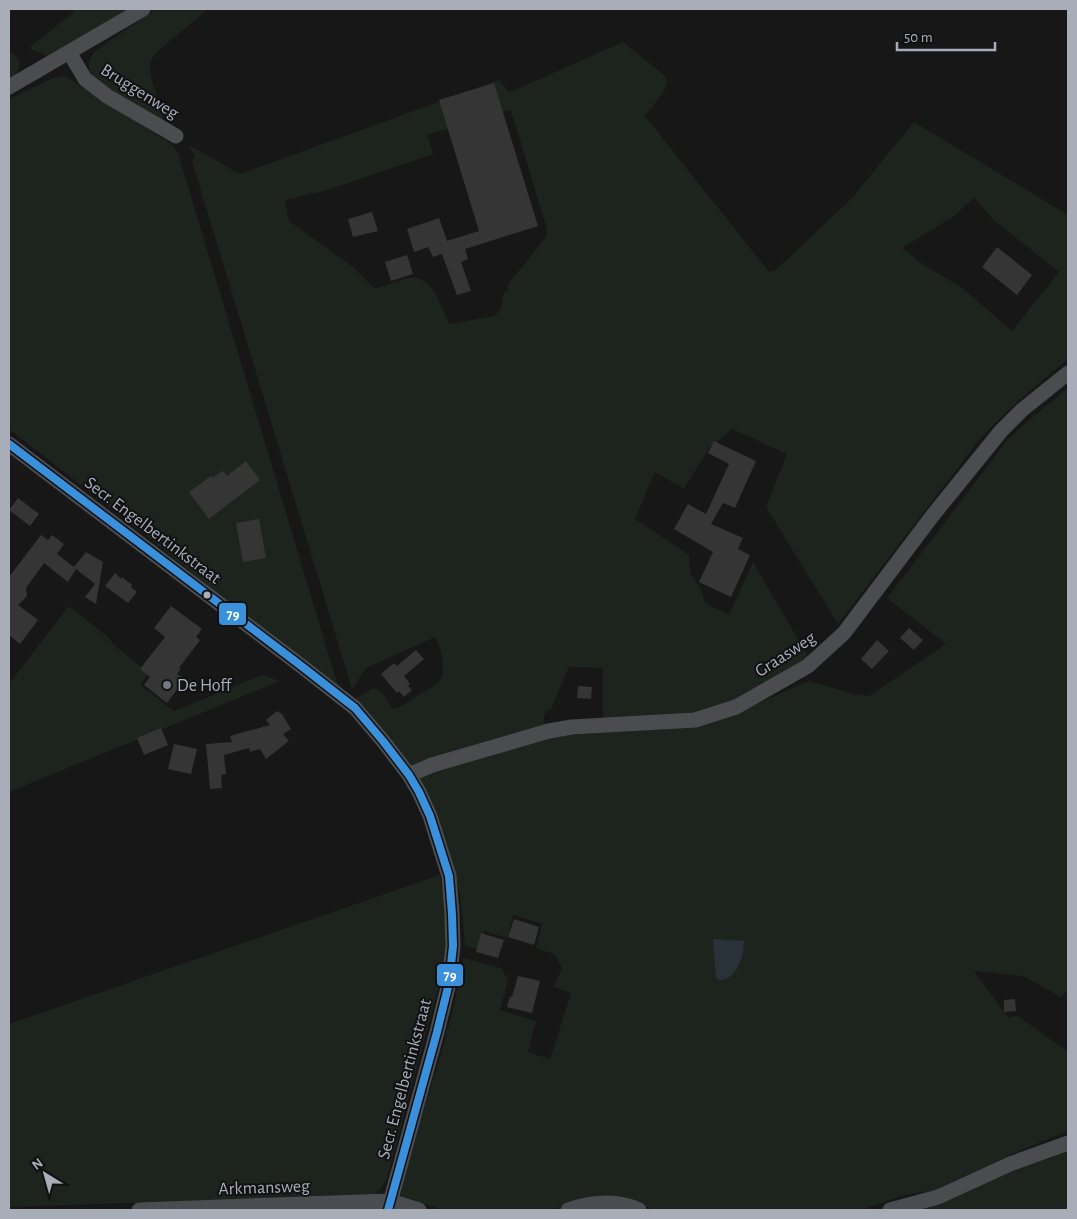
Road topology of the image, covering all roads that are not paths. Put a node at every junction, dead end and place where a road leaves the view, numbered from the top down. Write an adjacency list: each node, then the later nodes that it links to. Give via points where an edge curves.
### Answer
1 (144, 9): 2 (street)
2 (69, 52): 3 (street); 4 (street, Bruggenweg, via 85,79 107,96)
3 (9, 88)
4 (176, 136)
5 (1068, 373): 7 (street, Graasweg, via 1001,431 844,633 808,666 736,707 695,720 557,729 432,765)
6 (9, 444): 7 (street, Secr. Engelbertinkstraat, via 355,708)
7 (409, 775): 9 (street, Secr. Engelbertinkstraat, via 430,816 449,876 453,946 449,983 437,1032)
8 (1068, 1142): 14 (street, via 1010,1164 938,1198)
9 (389, 1206): 10 (street, Arkmansweg); 11 (street, Arkmansweg)
10 (139, 1210)
11 (419, 1210)
12 (568, 1210): 13 (street, via 598,1203 617,1203)
13 (639, 1210)
14 (890, 1210)

